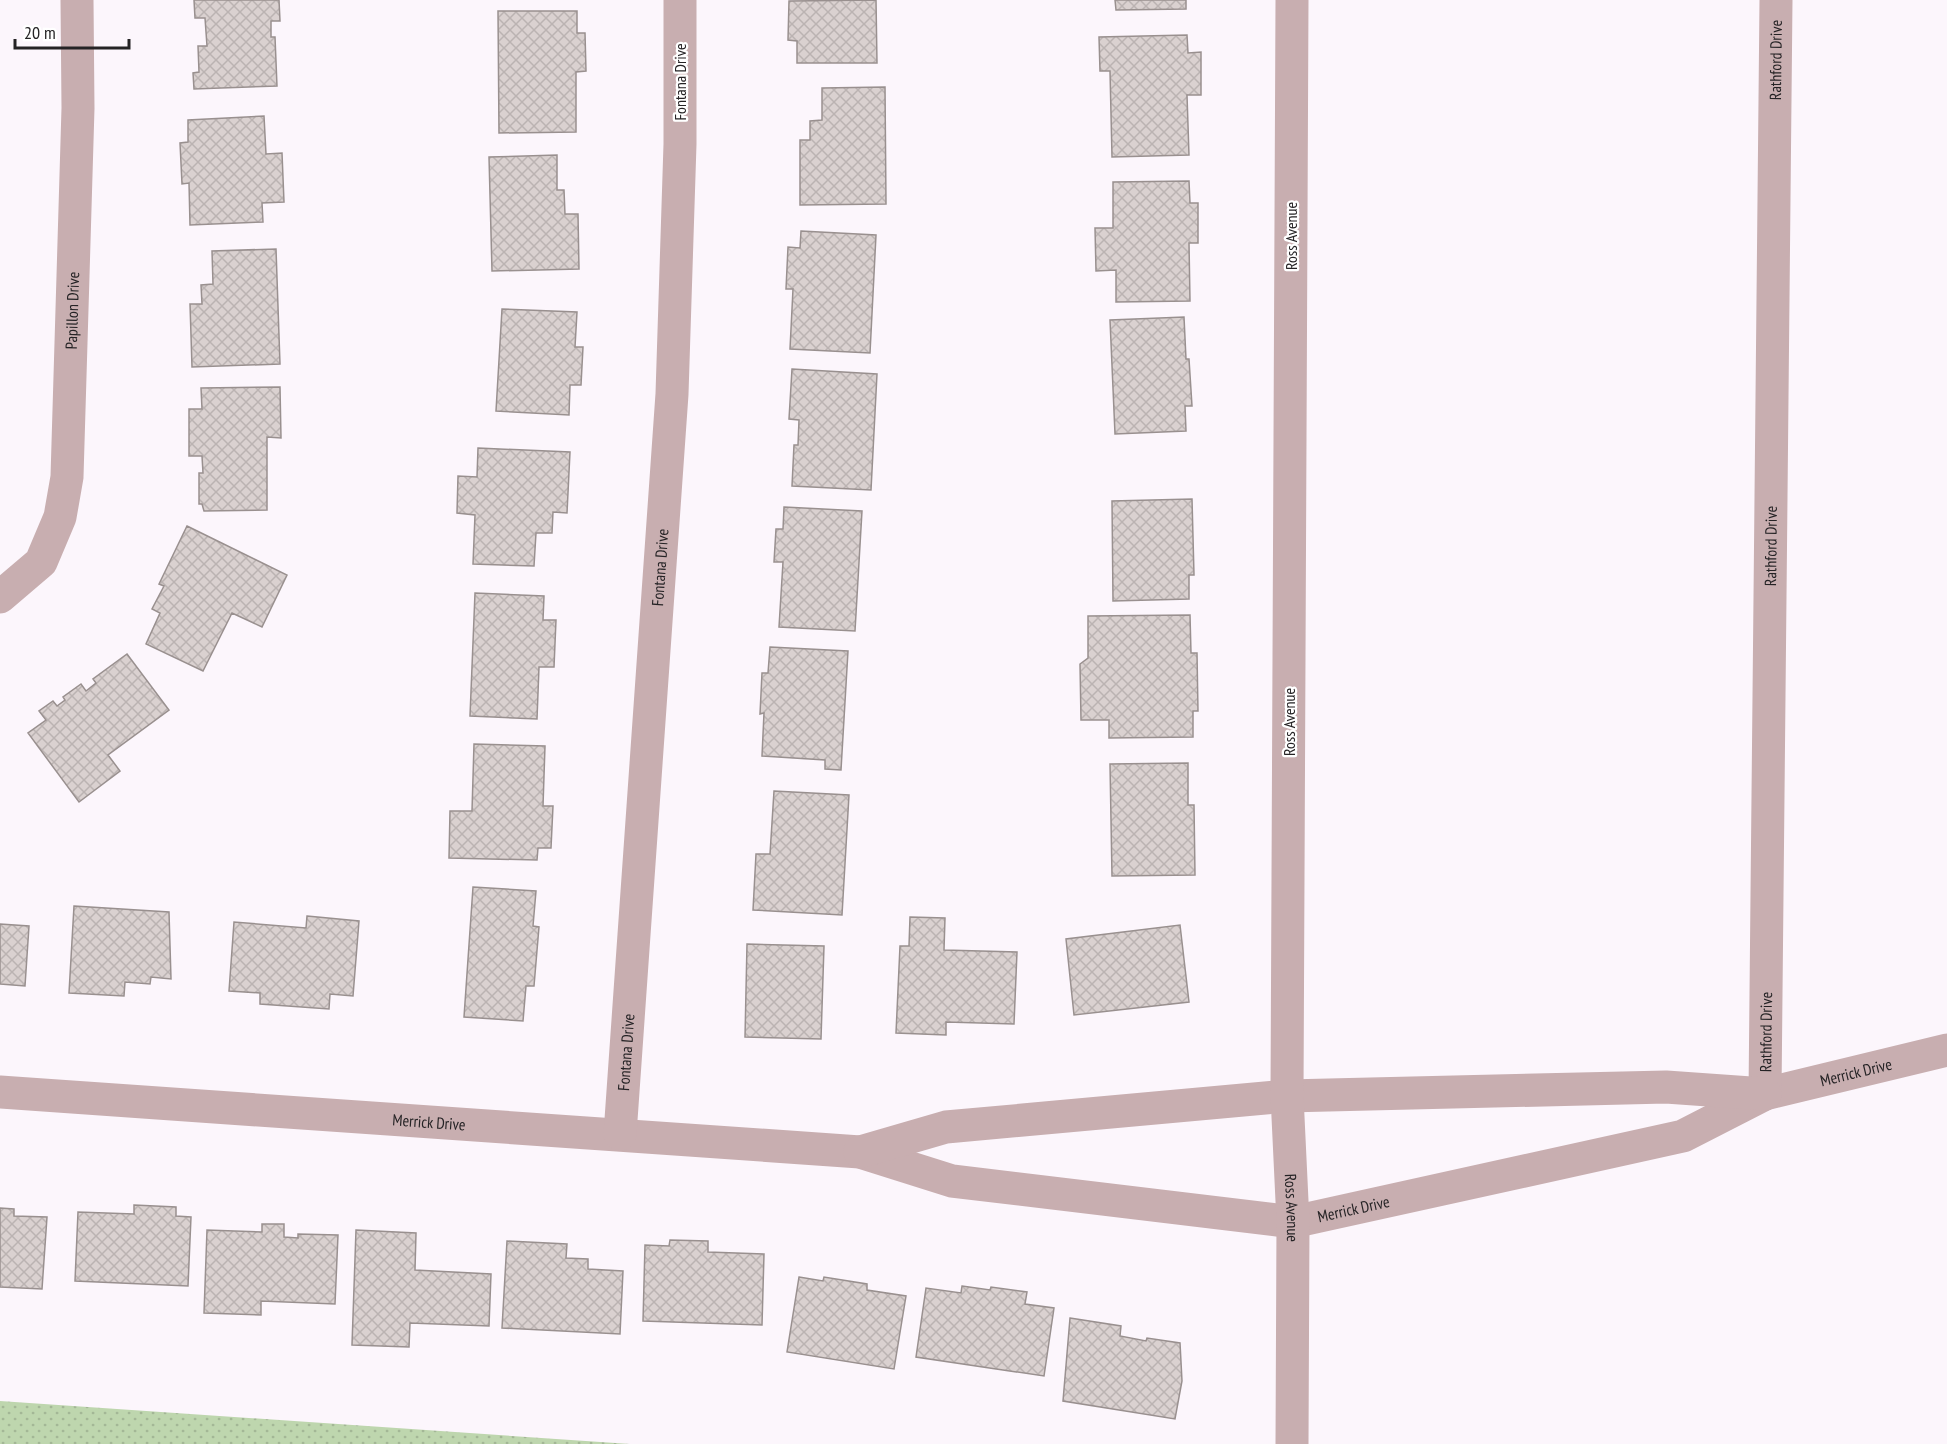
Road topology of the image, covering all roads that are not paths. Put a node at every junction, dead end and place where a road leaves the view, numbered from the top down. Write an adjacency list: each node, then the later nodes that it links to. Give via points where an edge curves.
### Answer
1 (77, 0): 5 (street, Papillon Drive, via 78,108 68,477 60,517 41,562)
2 (680, 0): 10 (street, Fontana Drive, via 672,394)
3 (1292, 0): 9 (street, Ross Avenue)
4 (1776, 0): 8 (street, Rathford Drive)
5 (0, 597)
6 (1947, 1050): 8 (street, Merrick Drive)
7 (0, 1092): 10 (street, Merrick Drive)
8 (1765, 1094): 9 (street, Merrick Drive, via 1666,1087); 12 (street, Merrick Drive, via 1683,1136)
9 (1287, 1096): 11 (street, Merrick Drive, via 946,1127); 12 (street, Ross Avenue)
10 (620, 1134): 11 (street, Merrick Drive)
11 (860, 1152): 12 (street, Merrick Drive, via 952,1181)
12 (1293, 1222): 13 (street, Ross Avenue)
13 (1292, 1444)

